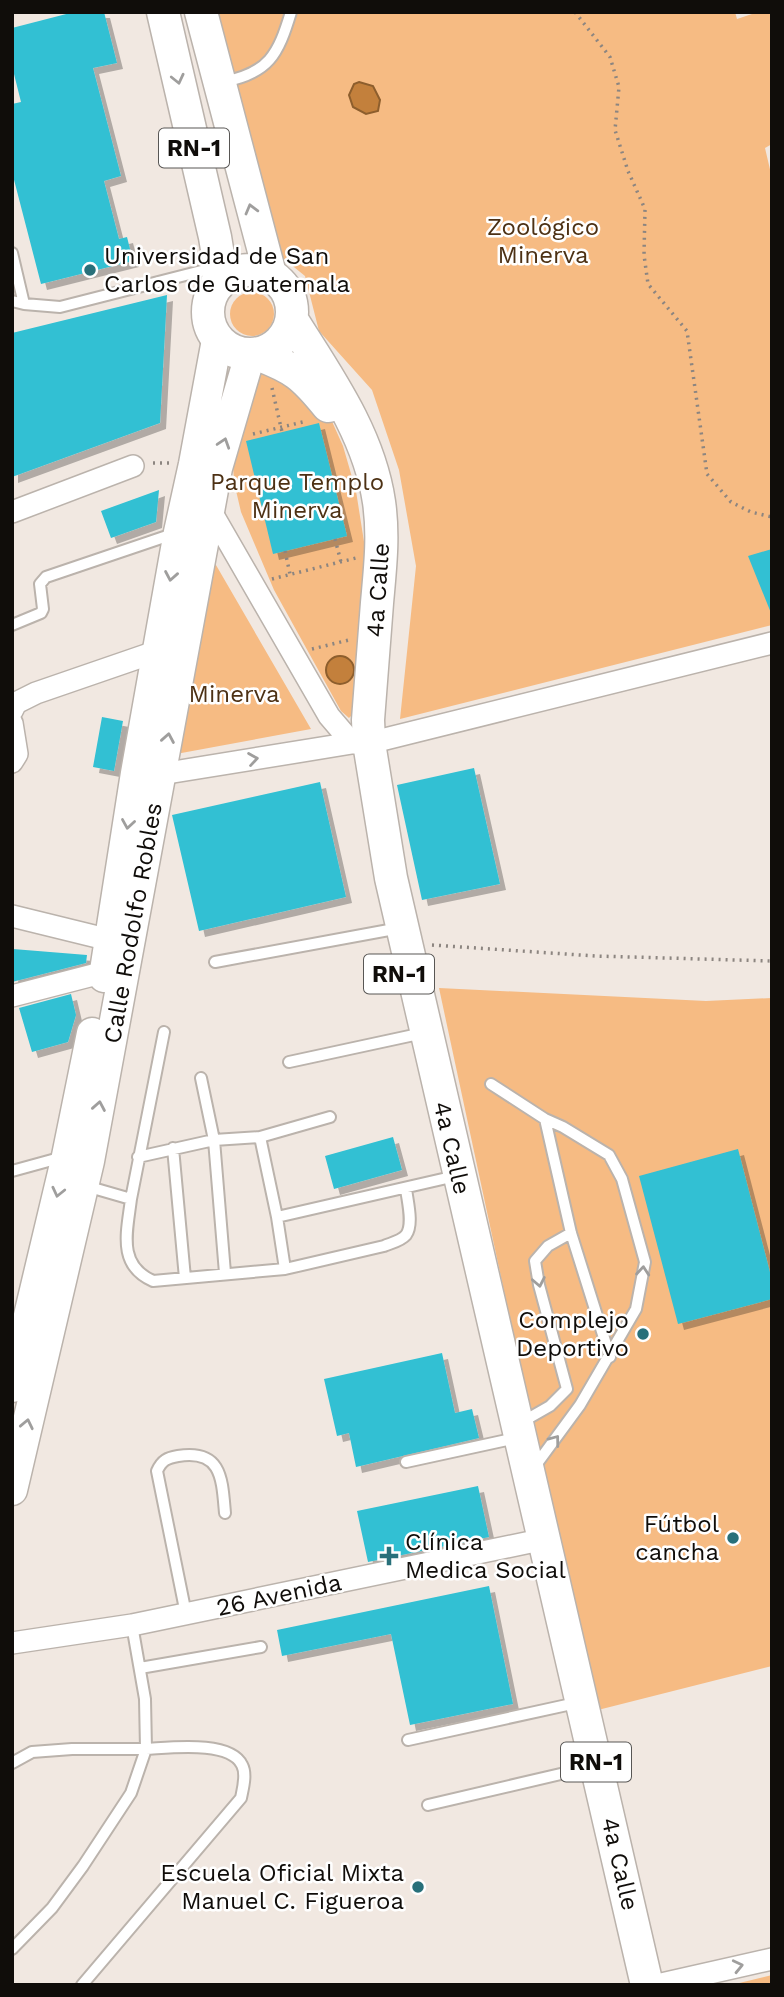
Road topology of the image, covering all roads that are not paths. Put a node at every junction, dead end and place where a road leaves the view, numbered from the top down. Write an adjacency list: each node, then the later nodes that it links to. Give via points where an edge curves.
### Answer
1 (163, 12): 7 (main road, RN-1, one-way to 7, via 215,237)
2 (201, 12): 4 (main road, RN-1)
3 (291, 12): 4 (lane, via 272,59 246,76)
4 (218, 82): 6 (main road, RN-1, one-way to 4)
5 (12, 253): 8 (lane)
6 (270, 274): 7 (main road, via 241,270); 9 (main road, RN-1, via 288,293)
7 (218, 276): 8 (lane, via 60,307); 10 (main road, RN-1, via 207,307)
8 (18, 303)
9 (292, 320): 11 (main road, via 287,334); 21 (main road, 4a Calle / RN-1, via 343,402 369,461 379,500 382,539 368,720)
10 (217, 341): 11 (main road, RN-1); 15 (main road, Calle Rodolfo Robles)
11 (259, 363): 13 (main road, Calle Rodolfo Robles, one-way to 11, via 217,468); 21 (main road, 4a Calle / RN-1, via 290,367 307,380 345,432 361,481 371,556)
12 (134, 467): 14 (street)
13 (209, 508): 21 (street, via 329,716); 23 (main road, Calle Rodolfo Robles, one-way to 13)
14 (12, 512)
15 (179, 532): 16 (lane, via 46,577 40,584 41,613); 18 (main road, Calle Rodolfo Robles, one-way to 18)
16 (12, 625)
17 (772, 643): 21 (street)
18 (158, 651): 19 (street, via 22,698); 23 (main road, Calle Rodolfo Robles)
19 (12, 710)
20 (12, 723): 22 (street, via 17,754)
21 (361, 743): 23 (street, one-way to 21); 25 (main road, 4a Calle / RN-1, via 391,878)
22 (12, 762)
23 (149, 774): 26 (main road, Calle Rodolfo Robles)
24 (12, 916): 26 (street)
25 (398, 937): 27 (lane); 30 (main road, 4a Calle / RN-1); 54 (main road, 4a Calle / RN-1)
26 (117, 958): 28 (street); 40 (main road, Calle Rodolfo Robles)
27 (215, 962)
28 (12, 996)
29 (164, 1032): 39 (lane)
30 (414, 1035): 31 (lane); 42 (main road, 4a Calle / RN-1)
31 (289, 1062)
32 (201, 1078): 37 (lane)
33 (491, 1084): 35 (lane)
34 (330, 1117): 36 (lane)
35 (545, 1119): 46 (lane); 50 (lane, one-way to 35, via 636,1309 645,1262 622,1179 609,1154)
36 (260, 1137): 37 (lane); 45 (lane)
37 (214, 1140): 38 (lane); 48 (lane)
38 (173, 1148): 39 (lane); 49 (lane)
39 (138, 1157): 44 (lane)
40 (80, 1167): 41 (lane); 44 (lane); 51 (main road, Calle Rodolfo Robles)
41 (12, 1171)
42 (447, 1178): 43 (lane); 54 (main road, 4a Calle / RN-1)
43 (406, 1188): 45 (lane); 47 (lane, via 409,1226 405,1236 384,1246)
44 (131, 1199): 49 (lane, via 127,1249 132,1265 153,1281)
45 (276, 1217): 47 (lane)
46 (572, 1233): 50 (lane); 52 (lane, one-way to 52, via 548,1246 535,1262)
47 (285, 1269): 48 (lane)
48 (225, 1273): 49 (lane)
49 (185, 1278)
50 (610, 1357): 53 (lane)
51 (18, 1385): 57 (main road, Calle Rodolfo Robles, one-way to 51)
52 (567, 1389): 53 (lane); 54 (lane)
53 (580, 1405): 56 (lane, one-way to 53)
54 (513, 1432): 55 (lane); 56 (main road, 4a Calle / RN-1); 59 (main road, 4a Calle / RN-1)
55 (406, 1462)
56 (529, 1474): 59 (main road, 4a Calle / RN-1)
57 (12, 1490)
58 (225, 1513): 60 (lane, via 222,1481 203,1455 161,1462 157,1471)
59 (537, 1541): 60 (street, 26 Avenida); 65 (main road, 4a Calle / RN-1); 75 (main road, 4a Calle / RN-1)
60 (186, 1614): 61 (street, 26 Avenida)
61 (132, 1625): 62 (street, 26 Avenida); 64 (lane)
62 (12, 1643)
63 (261, 1647): 64 (lane)
64 (139, 1668): 67 (lane)
65 (567, 1705): 66 (lane); 69 (main road, 4a Calle / RN-1)
66 (408, 1740)
67 (146, 1749): 68 (lane, via 32,1752); 71 (lane, via 131,1793 83,1866 52,1908); 73 (lane, via 207,1747 232,1754 243,1765 241,1798)
68 (12, 1763)
69 (582, 1769): 70 (lane); 74 (main road, 4a Calle / RN-1)
70 (428, 1805)
71 (12, 1949)
72 (772, 1959): 76 (street, one-way to 72)
73 (82, 1985)
74 (634, 1985)
75 (647, 1985)
76 (657, 1985)

